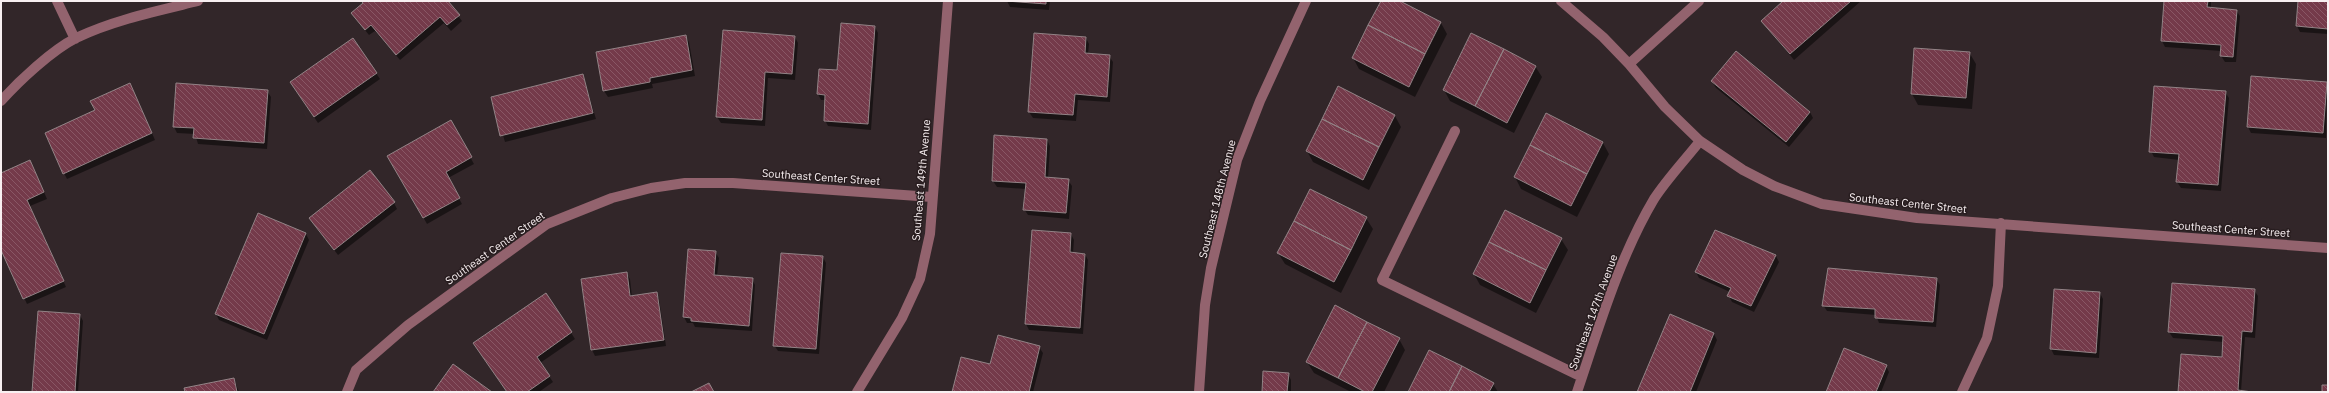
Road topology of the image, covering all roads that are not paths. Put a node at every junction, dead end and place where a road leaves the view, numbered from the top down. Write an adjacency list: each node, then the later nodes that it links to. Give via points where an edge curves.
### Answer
1 (56, 1): 7 (street)
2 (198, 1): 7 (street, via 139,15)
3 (948, 1): 12 (street, Southeast 149th Avenue)
4 (1306, 1): 18 (street, Southeast 148th Avenue, via 1260,101 1237,160 1206,297)
5 (1561, 1): 8 (street, Southeast Center Street, via 1603,37)
6 (1699, 1): 8 (street)
7 (75, 39): 9 (street, via 46,60)
8 (1629, 64): 11 (street, Southeast Center Street, via 1664,107)
9 (1, 100)
10 (1455, 131): 15 (street, via 1382,280)
11 (1700, 141): 13 (street, Southeast Center Street, via 1742,170 1774,186 1822,204 1917,218); 15 (street, Southeast 147th Avenue, via 1655,198 1638,230 1612,289)
12 (932, 197): 16 (street, Southeast Center Street, via 725,183 685,183 612,198 547,224 408,325 356,370); 17 (street, Southeast 149th Avenue, via 930,234 920,279 902,318)
13 (2001, 223): 14 (street, Southeast Center Street); 20 (street, via 1998,286 1986,338)
14 (2328, 248)
15 (1582, 378): 19 (street, Southeast 147th Avenue)
16 (347, 392)
17 (857, 392)
18 (1199, 392)
19 (1577, 392)
20 (1962, 392)

